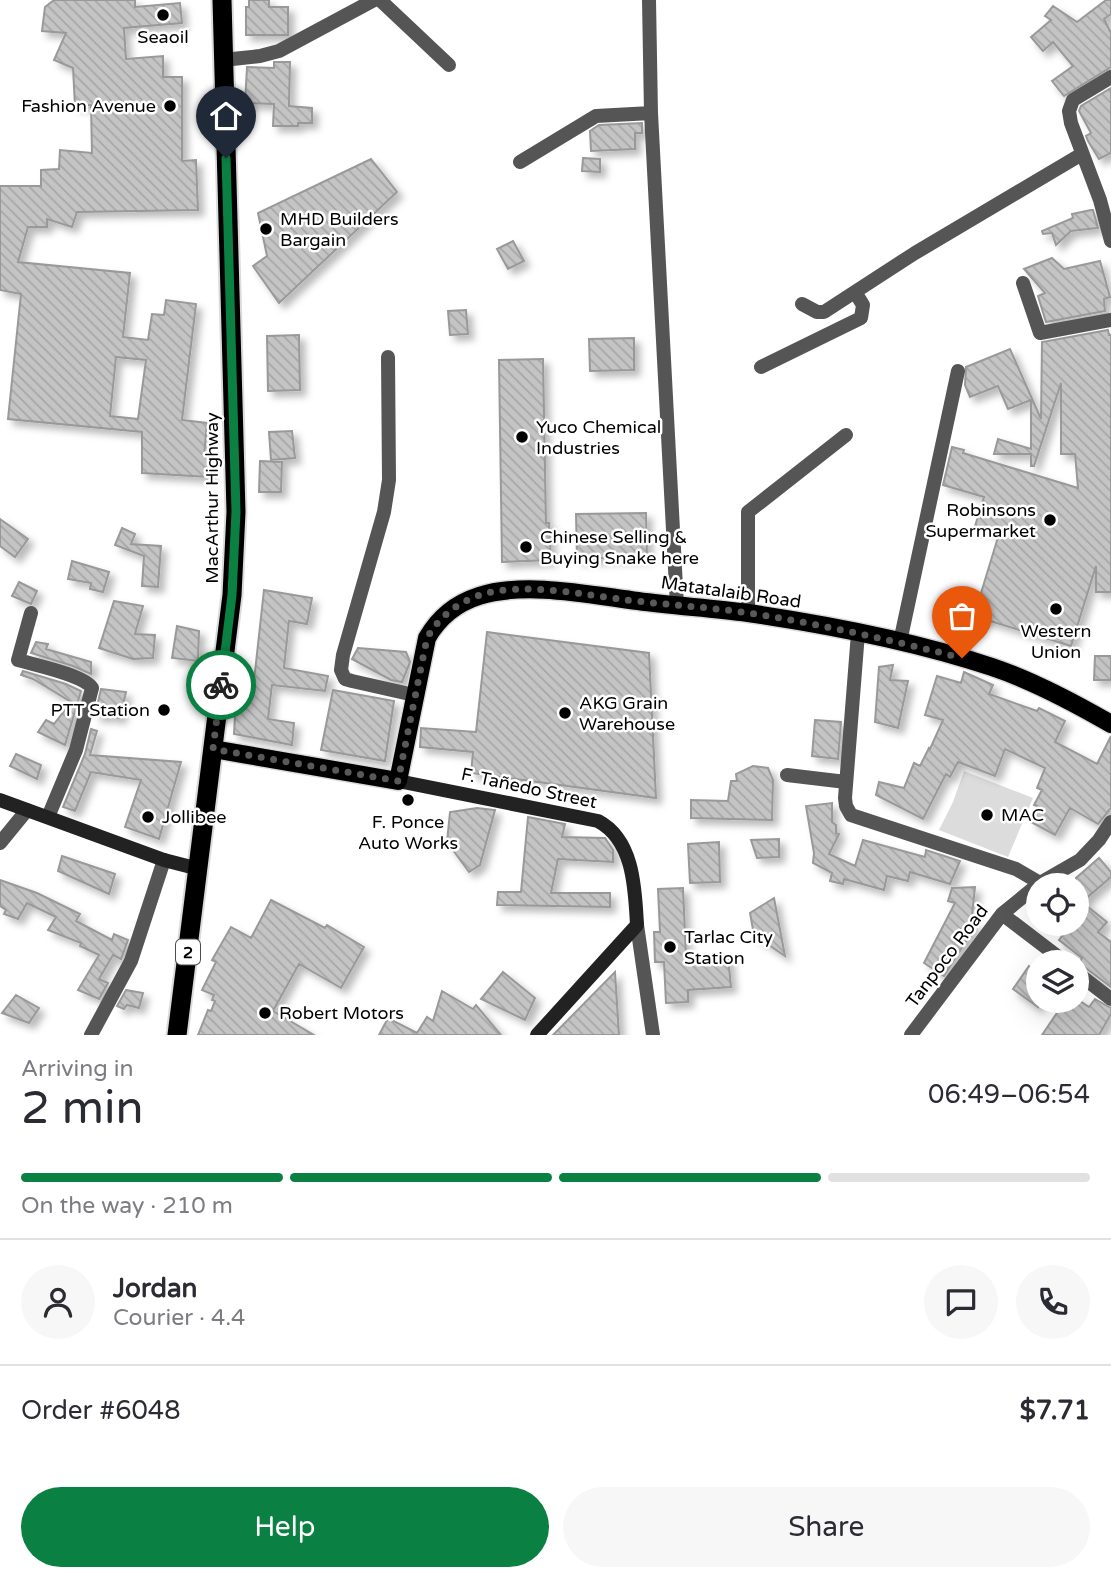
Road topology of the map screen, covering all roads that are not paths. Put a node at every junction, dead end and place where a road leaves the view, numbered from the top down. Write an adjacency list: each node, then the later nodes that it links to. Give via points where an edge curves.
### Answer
1 (222, 0): 5 (highway, MacArthur Highway / 2)
2 (373, 0): 5 (street, via 279,51)
3 (380, 0): 6 (street)
4 (649, 0): 8 (street)
5 (223, 60): 27 (highway, MacArthur Highway / 2, via 236,512 232,595)
6 (449, 65)
7 (1111, 77): 9 (street, via 1070,105 1070,124)
8 (652, 113): 10 (street, via 596,116); 20 (street)
9 (1082, 154): 11 (street); 13 (street)
10 (520, 162)
11 (1111, 241)
12 (1023, 284): 15 (street, via 1040,333)
13 (855, 292): 14 (street, via 824,312); 17 (street, via 863,305 861,318)
14 (802, 304)
15 (1111, 320)
16 (388, 357): 25 (street, via 389,480 341,670 345,679)
17 (761, 367)
18 (958, 371): 24 (street)
19 (846, 435): 22 (street, via 748,512)
20 (677, 606): 22 (main road, Matatalaib Road); 25 (main road, Matatalaib Road, via 563,592 517,590 480,595 435,625 427,638)
21 (31, 613): 33 (street, via 18,660 80,679 92,688 76,750)
22 (748, 613): 23 (main road, Matatalaib Road)
23 (858, 633): 24 (main road, Matatalaib Road); 30 (street)
24 (900, 642): 26 (main road, Matatalaib Road, via 1018,676)
25 (414, 695): 29 (main road, Matatalaib Road)
26 (1111, 724)
27 (213, 749): 29 (main road); 37 (highway, MacArthur Highway / 2)
28 (787, 775): 30 (street)
29 (398, 781): 42 (main road, F. Tañedo Street, via 605,825 617,836 628,859)
30 (846, 782): 39 (street, via 846,806 851,815)
31 (0, 800): 32 (main road)
32 (27, 810): 33 (main road); 35 (street)
33 (48, 817): 36 (main road)
34 (1111, 822): 38 (street, Tanpoco Road, via 1080,860)
35 (0, 843)
36 (164, 860): 37 (main road); 47 (street, via 131,961)
37 (199, 869): 48 (highway, MacArthur Highway / 2)
38 (1057, 873)
39 (1026, 875)
40 (1026, 894): 41 (street, Tanpoco Road)
41 (1002, 914): 43 (street); 46 (street, Tanpoco Road)
42 (637, 925): 49 (main road); 50 (street)
43 (1049, 950)
44 (1089, 982): 45 (street)
45 (1111, 999)
46 (918, 1033)
47 (92, 1035)
48 (177, 1035)
49 (537, 1035)
50 (653, 1035)

